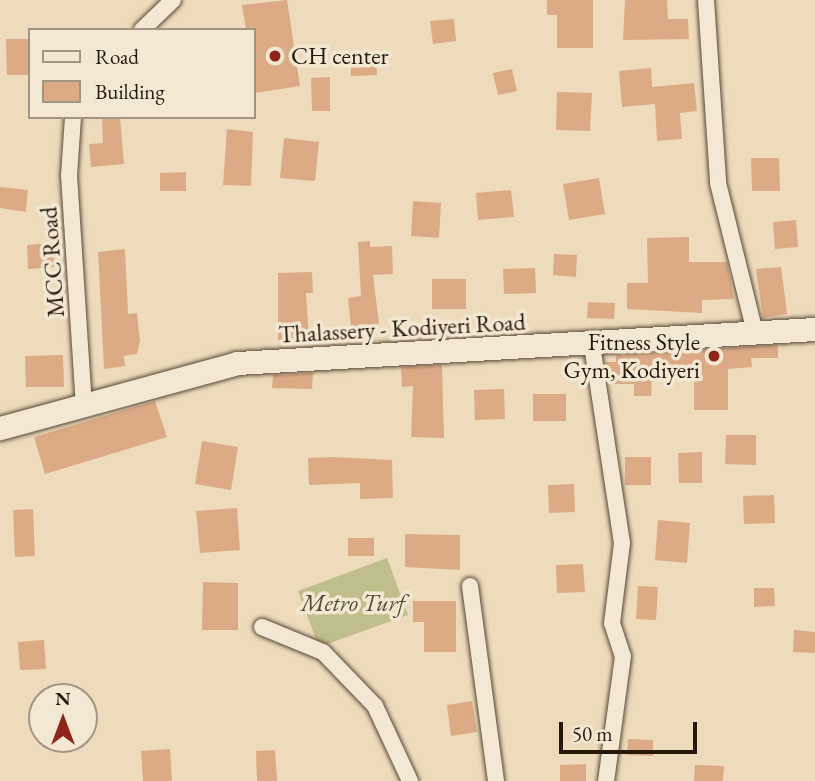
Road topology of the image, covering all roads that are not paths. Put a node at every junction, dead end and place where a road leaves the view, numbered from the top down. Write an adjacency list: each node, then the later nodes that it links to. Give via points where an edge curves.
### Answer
1 (173, 0): 3 (street)
2 (706, 0): 6 (street, via 718,183)
3 (144, 28)
4 (73, 119): 8 (street, MCC Road, via 69,175)
5 (815, 329): 6 (main road, Thalassery - Kodiyeri Road)
6 (755, 333): 7 (main road, Thalassery - Kodiyeri Road)
7 (592, 345): 8 (main road, Thalassery - Kodiyeri Road, via 237,363); 14 (street, via 621,542 612,623 623,656)
8 (84, 404): 9 (main road, Thalassery - Kodiyeri Road)
9 (0, 428)
10 (470, 586): 13 (street)
11 (262, 627): 12 (street, via 323,652 375,706)
12 (410, 781)
13 (496, 781)
14 (606, 781)

